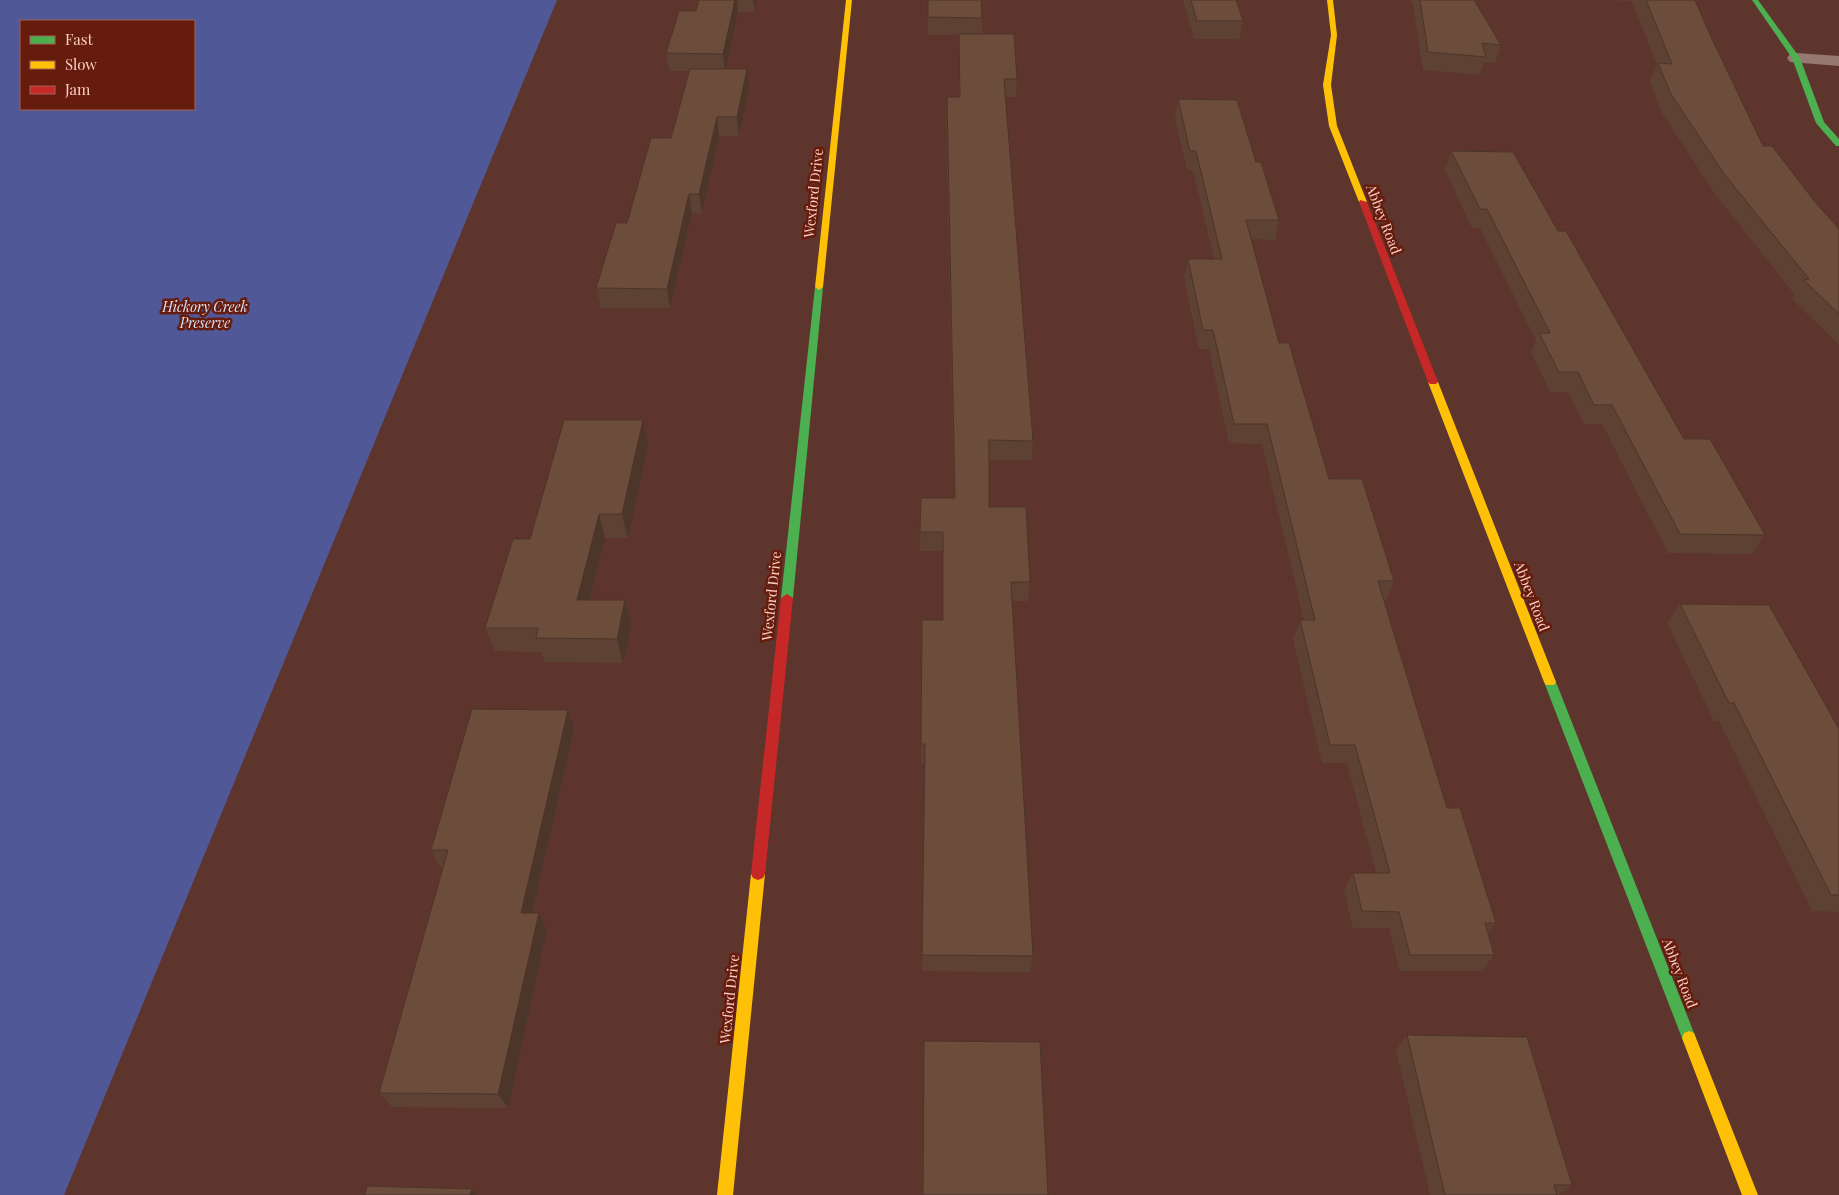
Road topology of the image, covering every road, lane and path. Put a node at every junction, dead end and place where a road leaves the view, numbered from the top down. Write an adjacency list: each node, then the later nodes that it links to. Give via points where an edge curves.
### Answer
1 (848, 0): 7 (street, Wexford Drive)
2 (1330, 0): 8 (street, Abbey Road, via 1334,35 1327,85 1333,126)
3 (1755, 0): 4 (street)
4 (1796, 58): 5 (street); 6 (street, via 1820,122)
5 (1839, 61)
6 (1839, 144)
7 (725, 1195)
8 (1750, 1195)

